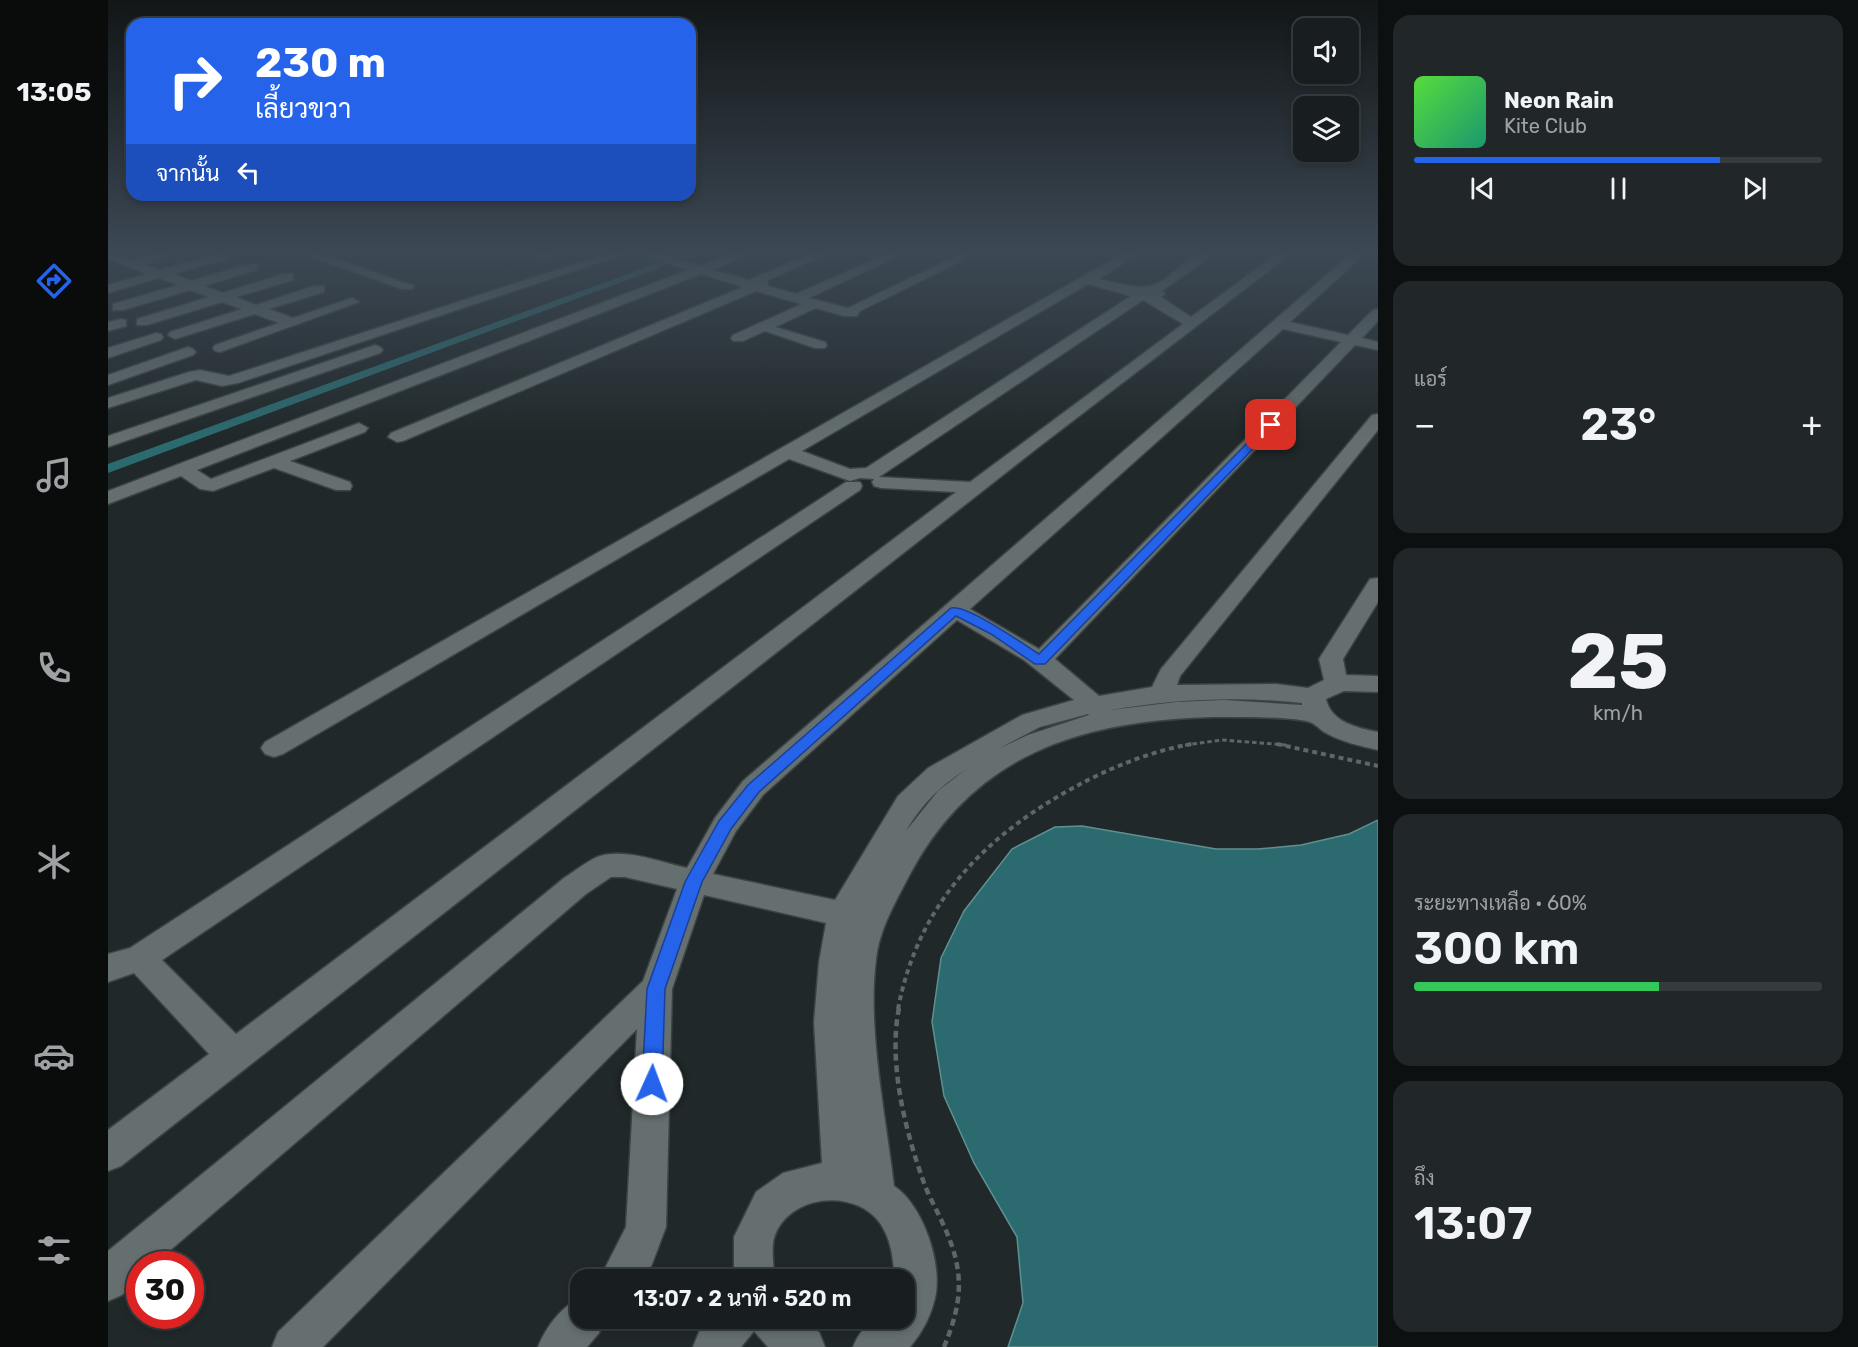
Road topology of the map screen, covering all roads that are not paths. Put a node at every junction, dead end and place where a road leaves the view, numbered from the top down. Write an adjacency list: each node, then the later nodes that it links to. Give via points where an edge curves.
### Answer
1 (162, 316): 16 (street)
2 (235, 316): 23 (street)
3 (274, 316): 17 (street)
4 (313, 316): 17 (street)
5 (437, 316): 19 (street)
6 (574, 316): 40 (street)
7 (682, 316): 36 (street)
8 (784, 316): 21 (street, via 744,339)
9 (790, 316): 21 (street)
10 (1025, 316): 38 (street)
11 (1110, 316): 41 (street)
12 (1178, 316): 18 (street)
13 (1202, 316): 18 (street)
14 (1289, 316): 20 (street)
15 (1375, 316): 25 (street)
16 (142, 322)
17 (293, 323): 29 (street)
18 (1193, 323): 43 (street)
19 (412, 324): 26 (street, via 399,324); 37 (street, via 425,331)
20 (1280, 324): 25 (street); 46 (street)
21 (771, 330): 27 (street)
22 (322, 333): 26 (street)
23 (175, 335)
24 (156, 337): 31 (street)
25 (1353, 340): 28 (street); 47 (street)
26 (343, 343): 33 (street, via 232,380 217,382 195,375)
27 (820, 345)
28 (1378, 346)
29 (220, 348)
30 (188, 352): 32 (street)
31 (108, 353)
32 (108, 380)
33 (108, 403)
34 (1378, 419): 49 (street, via 1170,675)
35 (358, 428): 39 (street)
36 (397, 437)
37 (108, 442)
38 (789, 453): 41 (street); 53 (street)
39 (273, 461): 40 (street, via 210,485); 42 (street)
40 (183, 469): 44 (street)
41 (864, 479): 43 (street); 57 (street)
42 (343, 486)
43 (974, 488): 60 (street)
44 (108, 498)
45 (1378, 584): 50 (street, via 1331,659)
46 (955, 610): 47 (street); 54 (street, via 753,788 725,825)
47 (1040, 661): 51 (street)
48 (1378, 684): 50 (street)
49 (1162, 693): 50 (street, via 1276,692); 51 (street)
50 (1323, 698): 51 (street, via 1268,709 1194,707 1122,715); 52 (street, via 1337,728)
51 (1100, 712): 55 (street, via 1031,721 936,775 908,803); 56 (street, via 1004,757 955,791 908,849)
52 (1378, 741)
53 (274, 748)
54 (694, 882): 55 (street); 59 (street); 65 (street, via 625,866 605,866 575,886 128,1260)
55 (843, 914): 56 (street); 62 (street, via 831,1022)
56 (871, 923): 62 (street, via 860,957)
57 (140, 958): 58 (street); 60 (street)
58 (108, 968)
59 (656, 989): 63 (street, via 646,1227); 69 (street)
60 (234, 1056): 61 (street)
61 (108, 1153)
62 (859, 1186): 64 (street, via 814,1180 789,1190 768,1209 755,1234); 73 (street, via 897,1212 912,1238 918,1267 915,1297 902,1324)
63 (626, 1269)
64 (752, 1269)
65 (108, 1281)
66 (575, 1329): 70 (street)
67 (729, 1329): 71 (street)
68 (781, 1329): 72 (street, via 795,1344)
69 (293, 1347)
70 (559, 1347)
71 (714, 1347)
72 (804, 1347)
73 (874, 1347)

